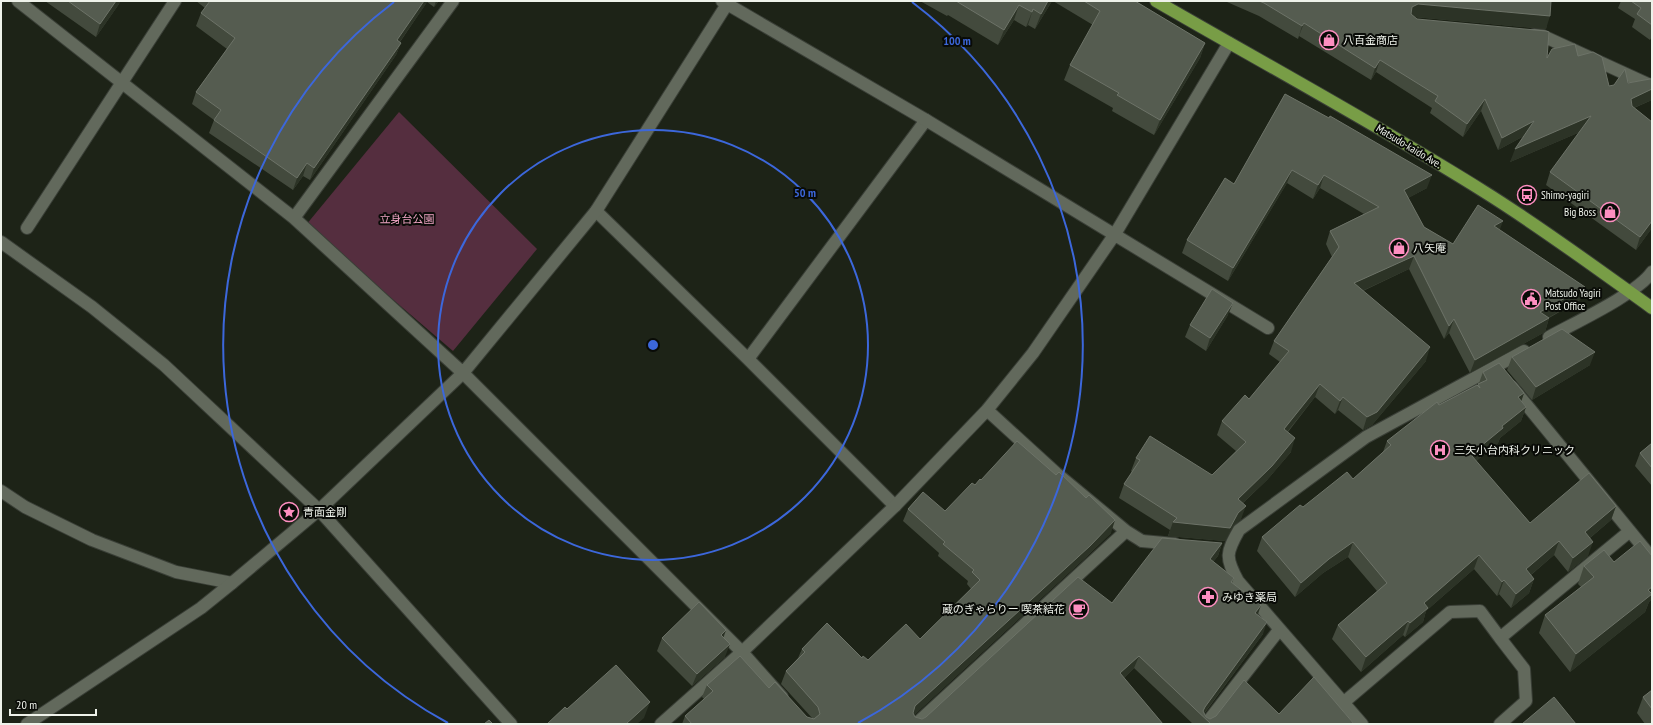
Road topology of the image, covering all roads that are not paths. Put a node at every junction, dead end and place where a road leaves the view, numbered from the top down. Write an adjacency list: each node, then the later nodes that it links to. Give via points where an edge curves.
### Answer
1 (18, 1): 8 (street)
2 (175, 1): 8 (street)
3 (453, 1): 12 (street)
4 (1156, 1): 7 (main road, Matsudo-kaido Ave.)
5 (726, 2): 10 (street); 11 (street)
6 (1520, 34): 9 (street, via 1543,36)
7 (1229, 43): 14 (street); 17 (main road, Matsudo-kaido Ave., via 1401,140 1478,188)
8 (122, 81): 12 (street); 13 (street)
9 (1652, 86)
10 (926, 120): 14 (street); 20 (street)
11 (596, 211): 20 (street); 21 (street)
12 (294, 218): 21 (street)
13 (27, 228)
14 (1116, 234): 19 (street); 23 (street, via 1033,353)
15 (1, 242): 26 (street, via 92,308 164,365)
16 (1652, 272): 17 (street)
17 (1629, 292): 18 (main road, Matsudo-kaido Ave.); 22 (street)
18 (1652, 308)
19 (1268, 328)
20 (748, 358): 25 (street)
21 (463, 373): 26 (street); 34 (street)
22 (1501, 374): 28 (street); 32 (street, via 1366,437 1239,530 1225,548 1230,566 1238,581)
23 (987, 410): 25 (street); 27 (street, via 1056,473)
24 (1, 491): 31 (street, via 25,507 92,540 176,572)
25 (895, 506): 34 (street)
26 (319, 510): 31 (street); 38 (street)
27 (1126, 531): 29 (street, via 1142,541); 40 (street)
28 (1630, 531): 30 (street); 33 (street)
29 (1189, 545)
30 (1652, 558)
31 (232, 583): 37 (street, via 201,608)
32 (1279, 630): 35 (street); 41 (street)
33 (1500, 638): 35 (street, via 1480,611 1450,612); 43 (street, via 1524,669 1526,701)
34 (742, 652): 36 (street); 39 (street)
35 (1343, 703): 42 (street)
36 (792, 708)
37 (27, 724)
38 (511, 724)
39 (661, 724)
40 (916, 724)
41 (1206, 724)
42 (1362, 724)
43 (1500, 724)

